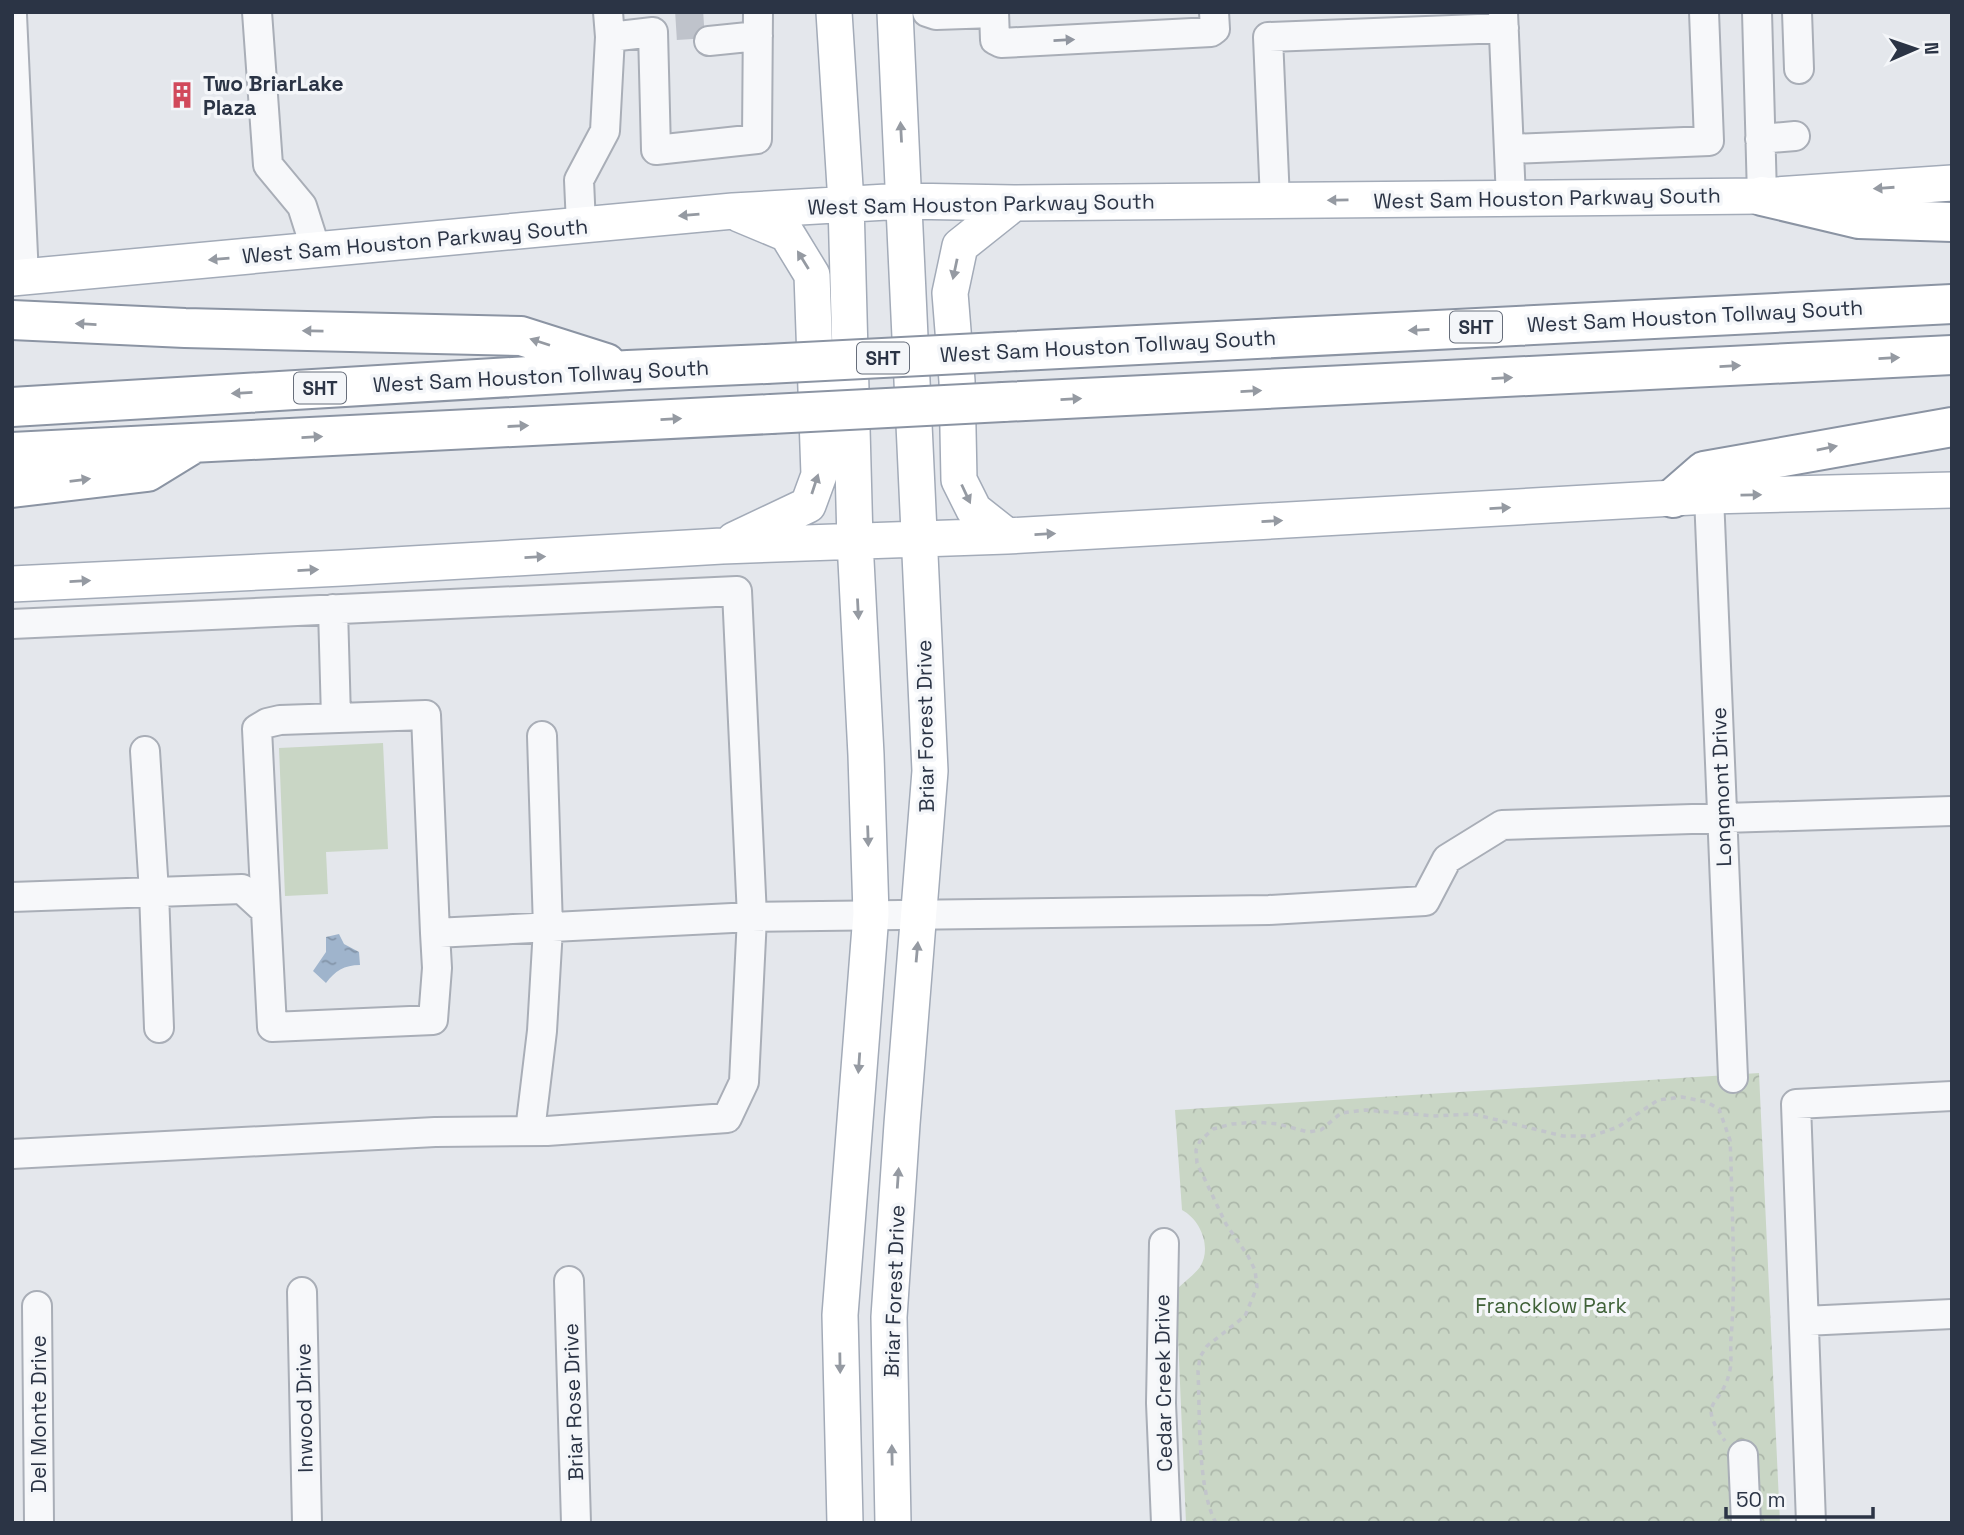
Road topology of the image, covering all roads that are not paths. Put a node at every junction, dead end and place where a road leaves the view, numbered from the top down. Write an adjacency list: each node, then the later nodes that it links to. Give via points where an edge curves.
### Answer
1 (257, 12): 30 (street, via 268,165 302,206)
2 (834, 12): 25 (main road)
3 (895, 12): 23 (main road, Briar Forest Drive, one-way to 3)
4 (927, 12): 9 (street)
5 (1214, 12): 9 (street, one-way to 5, via 996,42 1211,32 1215,29)
6 (1704, 12): 19 (street, via 1709,141)
7 (1757, 12): 18 (street)
8 (1797, 12): 16 (street)
9 (994, 13)
10 (12, 15): 31 (street)
11 (1503, 20): 19 (street); 24 (street, via 1268,37)
12 (758, 24): 14 (street, via 757,139 676,149 656,150); 15 (street)
13 (609, 25): 14 (street); 29 (street, via 605,131 579,180)
14 (660, 35)
15 (714, 35)
16 (1799, 69)
17 (1795, 136): 18 (street)
18 (1760, 139): 21 (street)
19 (1509, 149): 22 (street)
20 (1952, 183): 21 (main road, West Sam Houston Parkway South, one-way to 21)
21 (1762, 196): 22 (main road, West Sam Houston Parkway South); 28 (highway, via 1859,219)
22 (1511, 199): 24 (main road, West Sam Houston Parkway South, one-way to 24)
23 (904, 201): 25 (main road, West Sam Houston Parkway South); 26 (main road, West Sam Houston Parkway South); 44 (main road, Briar Forest Drive)
24 (1275, 201): 26 (main road, West Sam Houston Parkway South)
25 (846, 203): 27 (main road, West Sam Houston Parkway South); 45 (main road)
26 (1014, 204): 43 (main road, one-way to 43, via 960,246 950,293 959,480 974,510)
27 (733, 211): 29 (main road, West Sam Houston Parkway South, one-way to 29); 46 (main road, one-way to 27, via 808,505 819,475 812,275 787,234)
28 (1952, 222)
29 (581, 225): 30 (main road, West Sam Houston Parkway South)
30 (316, 250): 31 (main road, West Sam Houston Parkway South, one-way to 31)
31 (18, 277)
32 (1952, 304): 35 (highway, West Sam Houston Tollway South / SHT, one-way to 35, bridge)
33 (12, 320): 35 (highway, one-way to 33, via 521,336)
34 (1952, 355): 38 (highway, SHT, one-way to 34, bridge)
35 (628, 370): 36 (highway, West Sam Houston Tollway South / SHT, one-way to 36)
36 (12, 407)
37 (1952, 426): 42 (highway, one-way to 37, via 1704,471)
38 (195, 442): 39 (highway, SHT); 40 (highway, one-way to 38, via 147,472)
39 (12, 452)
40 (12, 488)
41 (1952, 489): 42 (main road, one-way to 41)
42 (1691, 497): 43 (main road, one-way to 42); 54 (street, Longmont Drive)
43 (1007, 536): 44 (main road)
44 (919, 539): 45 (main road); 59 (main road, Briar Forest Drive, via 930,771)
45 (855, 541): 46 (main road); 58 (main road, one-way to 58)
46 (722, 546): 47 (main road, one-way to 46)
47 (12, 584)
48 (333, 609): 49 (street); 50 (street); 60 (street, via 737,591)
49 (12, 624)
50 (336, 718): 57 (street, via 280,720 257,729); 62 (street, via 426,715)
51 (542, 736): 61 (street)
52 (145, 751): 55 (street)
53 (1952, 811): 54 (street)
54 (1723, 818): 59 (street, via 1502,825 1447,859 1425,901 1269,909); 64 (street, Longmont Drive)
55 (154, 892): 56 (street); 57 (street, via 242,889); 63 (street)
56 (12, 897)
57 (266, 911): 62 (street, via 272,1027 433,1020)
58 (871, 914): 59 (street); 60 (street); 73 (main road, one-way to 73)
59 (920, 915): 74 (main road, Briar Forest Drive, one-way to 59)
60 (752, 917): 61 (street); 66 (street, via 744,1082 727,1118)
61 (548, 928): 62 (street); 66 (street)
62 (435, 933)
63 (159, 1028)
64 (1733, 1078)
65 (1952, 1096): 75 (street, via 1796,1104)
66 (530, 1131): 67 (street)
67 (12, 1154)
68 (1164, 1243): 82 (street, Cedar Creek Drive, via 1161,1402)
69 (569, 1281): 79 (street, Briar Rose Drive)
70 (302, 1293): 78 (street, Inwood Drive)
71 (37, 1306): 77 (street, Del Monte Drive)
72 (1952, 1314): 75 (street)
73 (839, 1315): 74 (main road); 80 (main road, one-way to 80)
74 (889, 1317): 81 (main road, Briar Forest Drive, one-way to 74)
75 (1804, 1321): 84 (street)
76 (1736, 1452): 83 (street)
77 (39, 1523)
78 (307, 1523)
79 (576, 1523)
80 (845, 1523)
81 (893, 1523)
82 (1166, 1523)
83 (1746, 1523)
84 (1811, 1523)

